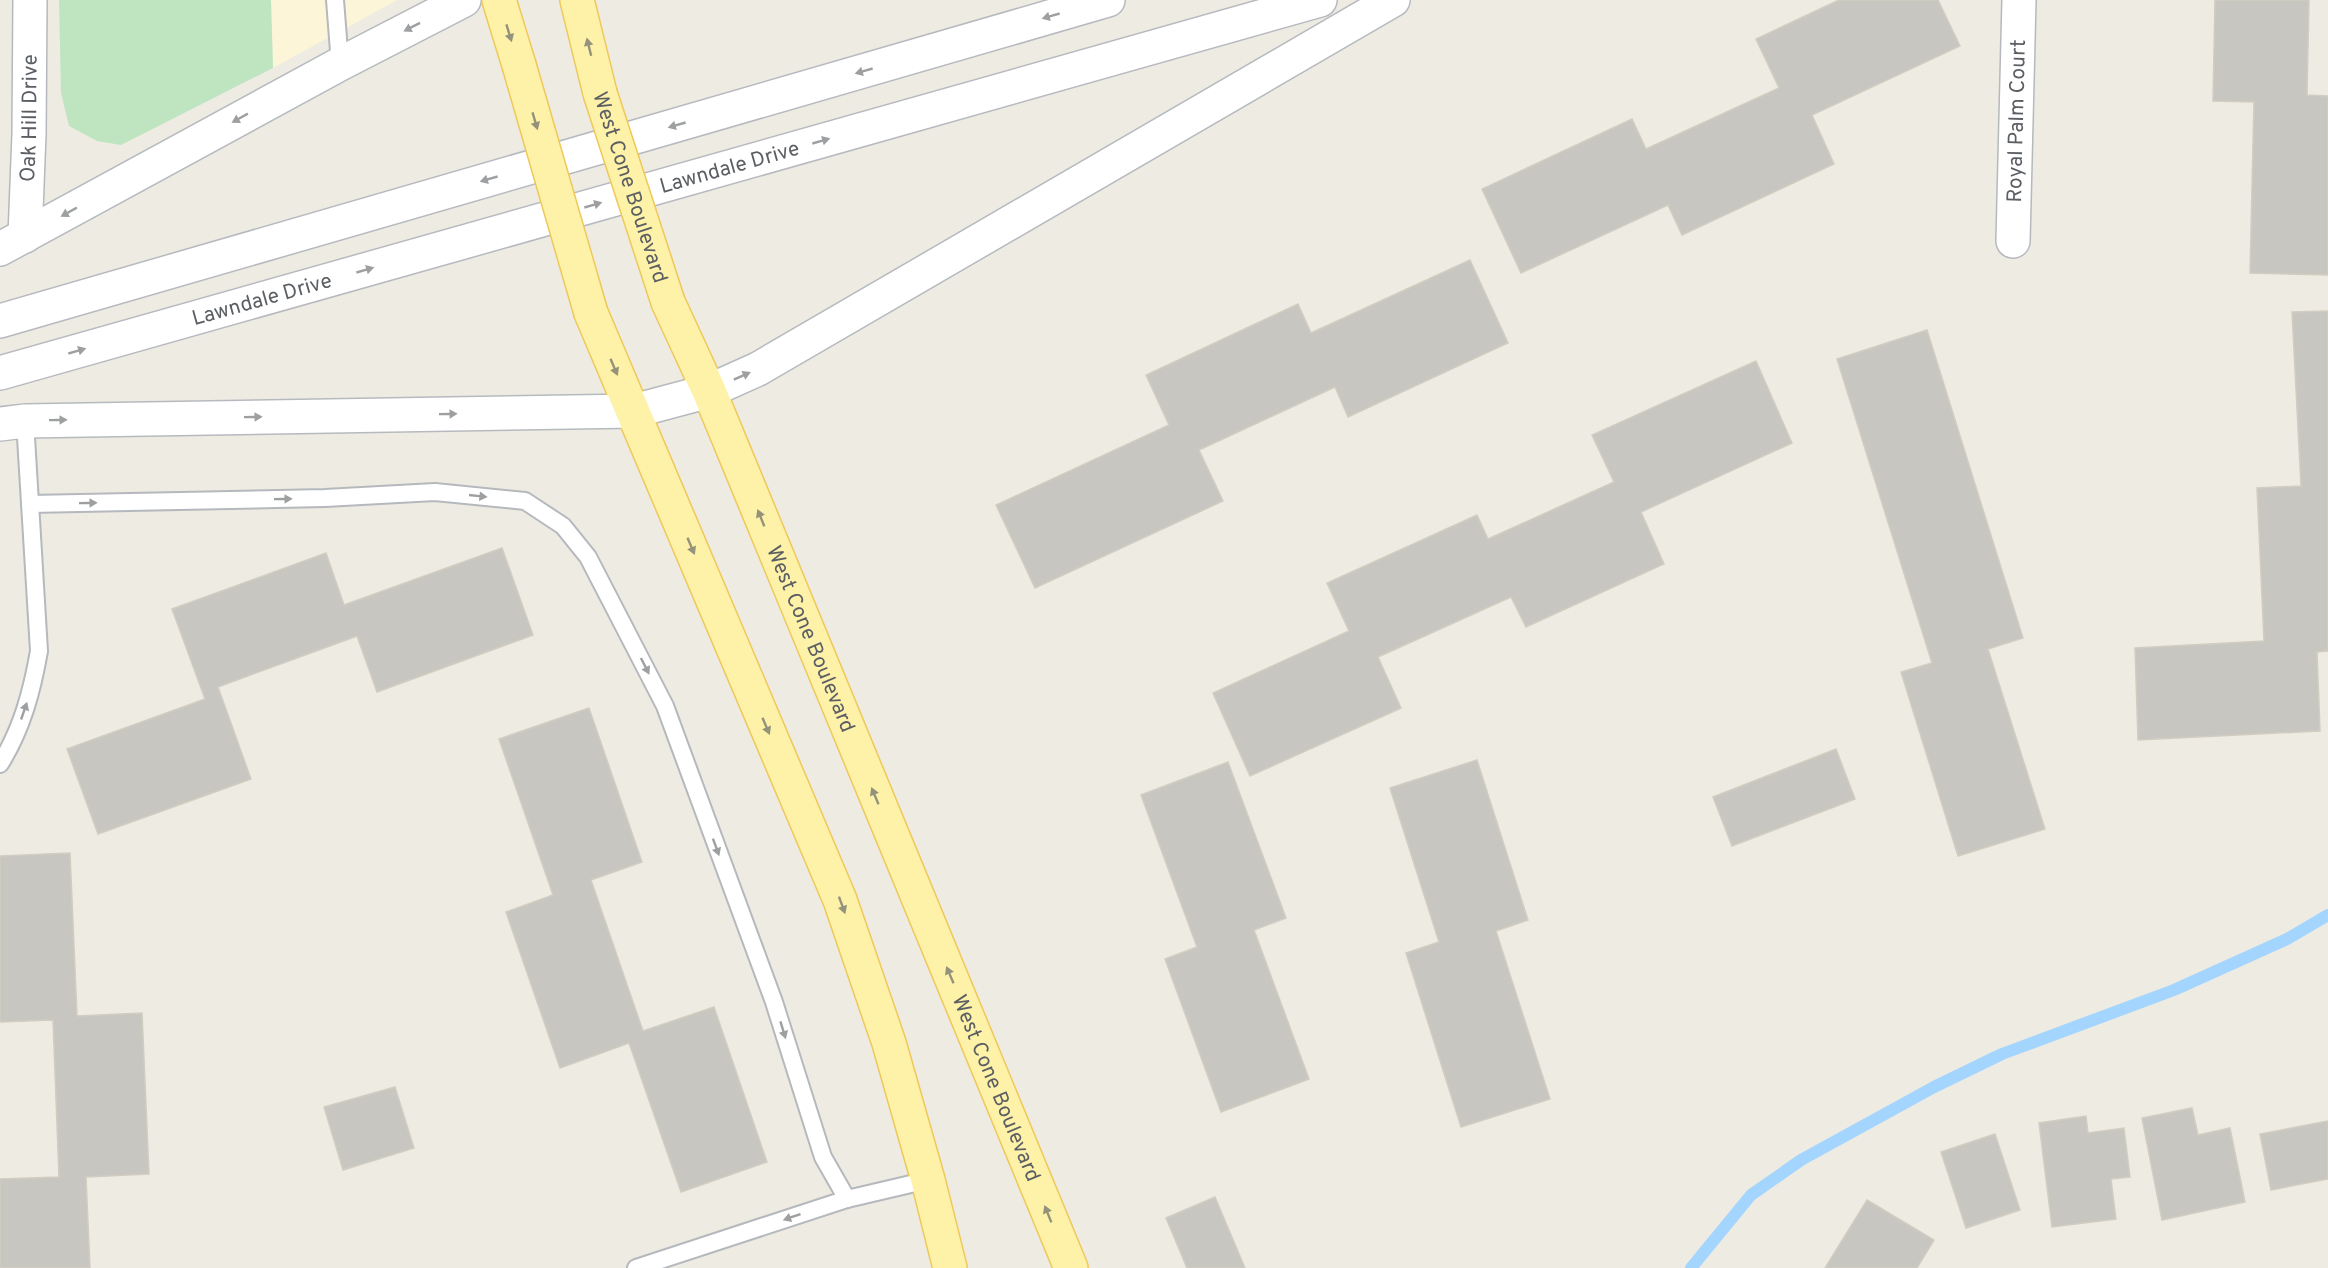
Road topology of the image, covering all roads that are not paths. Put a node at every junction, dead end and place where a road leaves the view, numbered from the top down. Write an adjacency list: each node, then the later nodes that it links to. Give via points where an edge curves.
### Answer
1 (30, 0): 12 (main road, Oak Hill Drive, via 29,134)
2 (335, 0): 10 (lane)
3 (464, 0): 10 (main road, one-way to 10)
4 (499, 0): 16 (main road, one-way to 16, bridge, via 591,313)
5 (577, 0): 15 (main road, West Cone Boulevard, one-way to 5, bridge, via 668,302 600,93)
6 (1108, 0): 13 (main road, one-way to 13)
7 (1320, 0): 14 (main road, Lawndale Drive, one-way to 7)
8 (1393, 0): 15 (main road, one-way to 8, via 758,369)
9 (2019, 0): 11 (main road, Royal Palm Court)
10 (340, 64): 12 (main road, one-way to 12)
11 (2013, 241)
12 (13, 242)
13 (0, 321)
14 (0, 373)
15 (709, 391): 16 (main road); 24 (main road, West Cone Boulevard, one-way to 15)
16 (634, 411): 17 (main road, one-way to 16); 20 (main road, one-way to 20, via 840,900 889,1043)
17 (12, 422): 18 (lane)
18 (30, 504): 19 (lane, one-way to 18, via 14,741 33,686 39,651); 21 (lane, one-way to 21, via 435,492 525,501 563,526 588,557 665,706 774,1002 823,1157)
19 (0, 764)
20 (928, 1180): 21 (lane); 23 (main road)
21 (847, 1198): 22 (lane, one-way to 22)
22 (636, 1268)
23 (950, 1268)
24 (1071, 1268)

